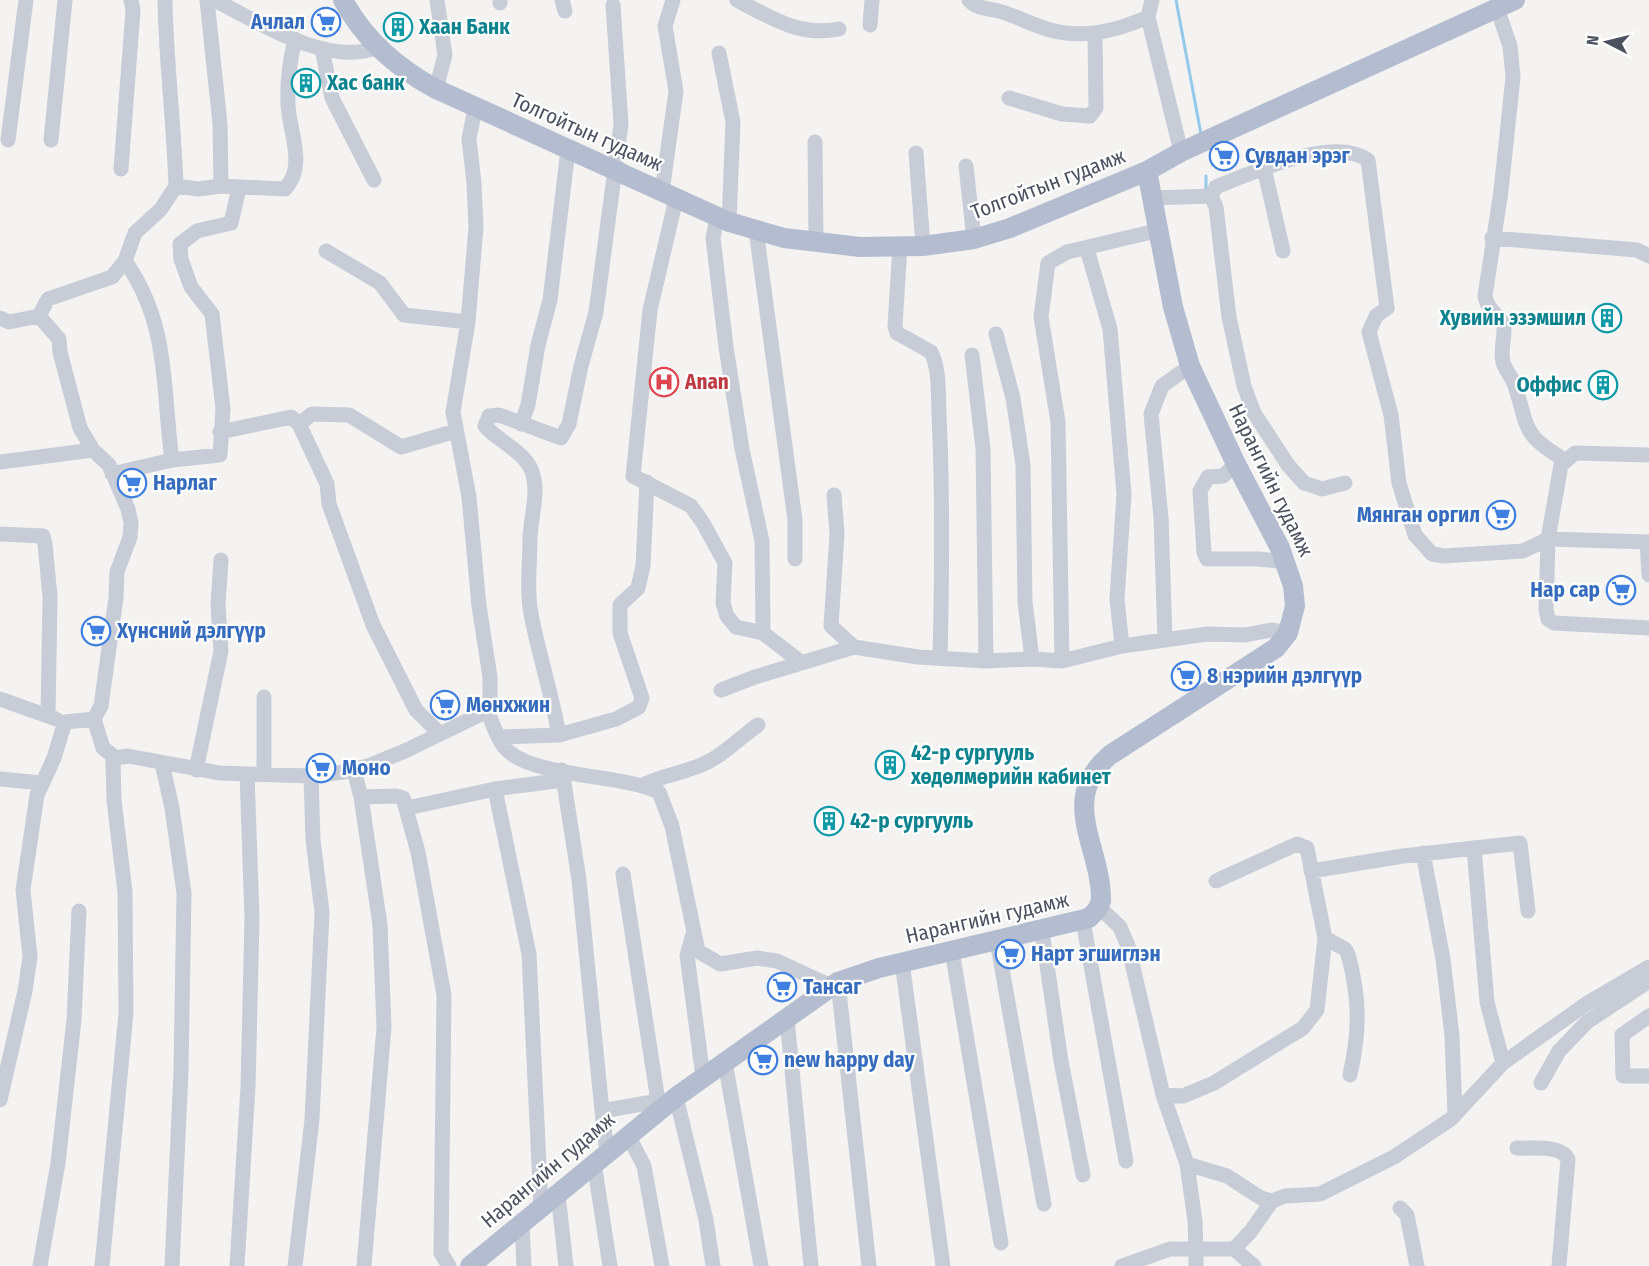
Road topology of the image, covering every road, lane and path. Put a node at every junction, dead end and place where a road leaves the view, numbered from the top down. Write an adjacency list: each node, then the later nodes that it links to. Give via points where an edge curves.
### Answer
1 (26, 0): 28 (street)
2 (65, 0): 29 (street)
3 (131, 0): 36 (street)
4 (165, 0): 40 (street)
5 (207, 0): 41 (street, via 220,124)
6 (214, 0): 21 (street)
7 (343, 0): 22 (main road, Толгойтын гудамж)
8 (437, 0): 25 (street, via 446,55)
9 (673, 0): 43 (street, via 665,26 676,91)
10 (737, 0): 19 (street, via 785,26 801,30)
11 (872, 0): 18 (street)
12 (969, 0): 20 (street, via 976,7 1000,11 1051,30)
13 (1152, 0): 17 (street)
14 (1515, 0): 16 (main road, Толгойтын гудамж)
15 (613, 4): 37 (street, via 621,124)
16 (1497, 8): 32 (main road, Толгойтын гудамж); 49 (street, via 1510,46 1513,77)
17 (1148, 17): 20 (street); 32 (street)
18 (870, 25)
19 (839, 29)
20 (1095, 34): 26 (street, via 1096,108 1090,116 1062,114)
21 (295, 39): 23 (street); 42 (street, via 288,105 296,171 293,181 285,189)
22 (378, 47): 23 (street, via 355,54); 25 (main road, Толгойтын гудамж, via 406,73)
23 (322, 49): 39 (street, via 332,98)
24 (719, 52): 46 (street, via 733,122)
25 (436, 89): 27 (main road, Толгойтын гудамж)
26 (1009, 98)
27 (475, 108): 31 (main road, Толгойтын гудамж); 61 (street, via 469,139 476,227)
28 (8, 140)
29 (51, 140)
30 (815, 141): 51 (street)
31 (568, 150): 37 (main road, Толгойтын гудамж); 66 (street, via 550,300)
32 (1181, 152): 38 (main road, Толгойтын гудамж)
33 (916, 153): 53 (street)
34 (966, 166): 50 (street)
35 (1264, 168): 44 (street, via 1216,187); 56 (street); 80 (street, via 1332,152 1360,154 1368,160 1387,308 1376,316 1370,332 1391,415 1400,483 1415,535 1432,554 1443,556 1523,552)
36 (121, 169)
37 (614, 170): 43 (main road, Толгойтын гудамж); 66 (street, via 596,312 569,424 561,438)
38 (1147, 171): 45 (main road, Нарангийн гудамж); 50 (main road, Толгойтын гудамж)
39 (374, 180)
40 (176, 186): 41 (street); 58 (street, via 161,209 135,233)
41 (221, 186): 42 (street)
42 (239, 188): 68 (street, via 231,223 197,231 180,244 191,287 212,314 223,410)
43 (669, 196): 46 (main road, Толгойтын гудамж); 76 (street, via 650,310 633,476)
44 (1211, 196): 45 (street); 77 (street, via 1236,350 1254,413 1304,483 1322,489)
45 (1154, 198): 48 (main road, Нарангийн гудамж)
46 (723, 220): 47 (main road, Толгойтын гудамж); 87 (street, via 713,238 742,449 762,541)
47 (756, 230): 51 (main road, Толгойтын гудамж); 82 (street, via 795,520)
48 (1160, 230): 54 (street); 64 (main road, Нарангийн гудамж, via 1173,307)
49 (1492, 238): 57 (street); 72 (street, via 1485,296 1487,306 1504,326 1503,363 1532,437)
50 (974, 239): 53 (main road, Толгойтын гудамж)
51 (816, 242): 52 (main road, Толгойтын гудамж)
52 (900, 246): 53 (main road, Толгойтын гудамж); 92 (street, via 897,333 931,352 936,371 942,558)
53 (923, 246)
54 (1087, 249): 90 (street, via 1110,328 1124,494 1117,598); 95 (street, via 1067,252 1048,263 1041,316 1058,422)
55 (326, 250): 61 (street, via 380,283 404,315)
56 (1283, 251)
57 (1648, 254)
58 (125, 261): 59 (street, via 112,277 48,299); 71 (street, via 142,285 162,345)
59 (39, 316): 60 (street, via 9,322); 69 (street, via 59,339 80,428)
60 (0, 318)
61 (468, 322): 67 (street, via 454,393)
62 (996, 334): 93 (street, via 1013,398 1023,465 1025,602)
63 (972, 355): 94 (street, via 983,449)
64 (1190, 366): 74 (main road, Нарангийн гудамж); 89 (street, via 1162,386 1151,414 1161,518)
65 (299, 424): 67 (street, via 312,414 348,415 401,447); 68 (street, via 291,417); 105 (street, via 327,484 329,504 373,625 416,710)
66 (521, 424): 106 (street, via 499,415 489,416 485,426 494,438 525,459 535,485 530,601)
67 (456, 431): 100 (street, via 469,497 490,677)
68 (220, 432): 71 (street, via 220,455)
69 (93, 450): 73 (street); 75 (street, via 109,465)
70 (1649, 455): 72 (street, via 1582,453)
71 (172, 460): 75 (street)
72 (1564, 460): 80 (street, via 1558,471)
73 (0, 462)
74 (1236, 464): 84 (main road, Нарангийн гудамж); 84 (street, via 1223,476 1208,477 1200,491 1207,559)
75 (112, 474): 102 (street, via 128,509 130,537 117,572 107,671 101,706)
76 (647, 482): 87 (street, via 691,506 725,563 726,616 736,627); 106 (street, via 643,566 638,588 621,605 620,633 642,698 639,707 616,719)
77 (1345, 483)
78 (834, 495): 91 (street, via 837,534 831,626)
79 (0, 534): 101 (street, via 43,536 50,597)
80 (1548, 539): 81 (street); 86 (street, via 1548,620 1558,624)
81 (1648, 542): 85 (street)
82 (795, 559)
83 (221, 560): 110 (street, via 221,651)
84 (1286, 562): 88 (main road, Нарангийн гудамж, via 1295,596)
85 (1649, 575)
86 (1649, 628)
87 (763, 633): 96 (street)
88 (1288, 633): 89 (street, via 1207,633); 127 (main road, Нарангийн гудамж, via 1259,661 1115,752 1095,771 1085,792 1084,813 1100,885)
89 (1165, 639): 90 (street)
90 (1122, 646): 95 (street)
91 (854, 647): 92 (street); 96 (street)
92 (940, 658): 94 (street)
93 (1032, 659): 94 (street); 95 (street)
94 (986, 661)
95 (1062, 661)
96 (802, 663): 97 (street)
97 (721, 690)
98 (264, 697): 113 (street)
99 (1, 699): 101 (street)
100 (487, 710): 105 (street); 107 (street)
101 (48, 716): 103 (street)
102 (94, 719): 103 (street); 108 (street, via 103,748)
103 (65, 722): 117 (street)
104 (758, 724): 118 (street, via 728,750 697,767)
105 (440, 734): 111 (street)
106 (560, 735): 107 (street)
107 (499, 737): 114 (street, via 507,750 523,760)
108 (116, 758): 109 (street, via 128,756); 169 (street, via 112,768 125,892 126,1013)
109 (162, 763): 110 (street); 170 (street, via 184,893)
110 (196, 770): 112 (street)
111 (354, 770): 115 (street); 120 (street)
112 (247, 774): 113 (street); 171 (street, via 252,918 249,1066)
113 (264, 774): 115 (street)
114 (563, 775): 118 (street); 119 (street); 151 (street, via 579,880)
115 (310, 776): 172 (street, via 322,912 312,1120)
116 (0, 779): 117 (street)
117 (41, 783): 150 (street, via 23,890 30,957)
118 (643, 785): 132 (street, via 659,792 665,803)
119 (495, 789): 121 (street); 162 (street, via 529,954)
120 (361, 797): 121 (street, via 396,796 403,798); 173 (street, via 380,925 384,1027)
121 (406, 808): 174 (street, via 444,995 441,1253)
122 (1474, 848): 123 (street); 129 (street, via 1520,843); 143 (street, via 1487,1002)
123 (1423, 853): 124 (street); 152 (street, via 1443,959)
124 (1311, 871): 126 (street, via 1307,848 1297,844); 133 (street)
125 (623, 874): 151 (street, via 658,1101)
126 (1216, 881)
127 (1099, 907): 130 (main road, Нарангийн гудамж); 148 (street, via 1120,927 1128,946)
128 (79, 911): 168 (street, via 74,1020 58,1163)
129 (1528, 911)
130 (1083, 921): 131 (main road, Нарангийн гудамж); 156 (street)
131 (1042, 931): 134 (main road, Нарангийн гудамж); 158 (street)
132 (693, 934): 139 (street, via 698,951 720,964 757,958 777,961); 146 (street, via 687,955)
133 (1325, 938): 144 (street, via 1348,954 1359,1007 1357,1046); 148 (street, via 1317,1010 1303,1028 1214,1083 1183,1096)
134 (997, 941): 135 (main road, Нарангийн гудамж); 161 (street)
135 (952, 951): 136 (main road, Нарангийн гудамж); 165 (street)
136 (903, 962): 139 (main road, Нарангийн гудамж); 184 (street)
137 (1649, 967): 143 (street, via 1586,1004)
138 (1649, 981): 147 (street, via 1587,1022 1559,1051)
139 (834, 984): 141 (main road, Нарангийн гудамж); 183 (street)
140 (1649, 1016): 145 (street, via 1622,1035 1623,1076)
141 (787, 1019): 142 (main road, Нарангийн гудамж); 182 (street)
142 (725, 1062): 146 (main road, Нарангийн гудамж); 181 (street)
143 (1503, 1063): 152 (street)
144 (1350, 1075)
145 (1649, 1076)
146 (703, 1077): 149 (main road, Нарангийн гудамж)
147 (1541, 1083)
148 (1164, 1095): 157 (street)
149 (676, 1097): 153 (main road, Нарангийн гудамж); 180 (street)
150 (0, 1100)
151 (602, 1111): 155 (street)
152 (1455, 1113): 160 (street, via 1394,1157 1320,1194 1285,1196)
153 (627, 1135): 155 (main road, Нарангийн гудамж); 179 (street, via 644,1166)
154 (1517, 1148): 189 (street, via 1552,1149 1568,1159)
155 (600, 1158): 159 (main road, Нарангийн гудамж); 178 (street)
156 (1126, 1161)
157 (1187, 1164): 160 (street, via 1227,1176); 166 (street)
158 (1083, 1175)
159 (558, 1194): 162 (main road, Нарангийн гудамж); 177 (street)
160 (1272, 1201): 167 (street)
161 (1044, 1204)
162 (541, 1207): 164 (main road, Нарангийн гудамж)
163 (1400, 1208): 188 (street, via 1407,1215)
164 (522, 1224): 175 (main road, Нарангийн гудамж); 176 (street)
165 (1001, 1243)
166 (1196, 1249): 167 (street); 185 (street, via 1170,1249); 186 (street)
167 (1234, 1249): 187 (street)
168 (40, 1266)
169 (102, 1266)
170 (172, 1266)
171 (237, 1266)
172 (295, 1266)
173 (364, 1266)
174 (449, 1266)
175 (470, 1266)
176 (524, 1266)
177 (566, 1266)
178 (610, 1266)
179 (662, 1266)
180 (713, 1266)
181 (761, 1266)
182 (811, 1266)
183 (869, 1266)
184 (943, 1266)
185 (1122, 1266)
186 (1196, 1266)
187 (1254, 1266)
188 (1417, 1266)
189 (1559, 1266)

